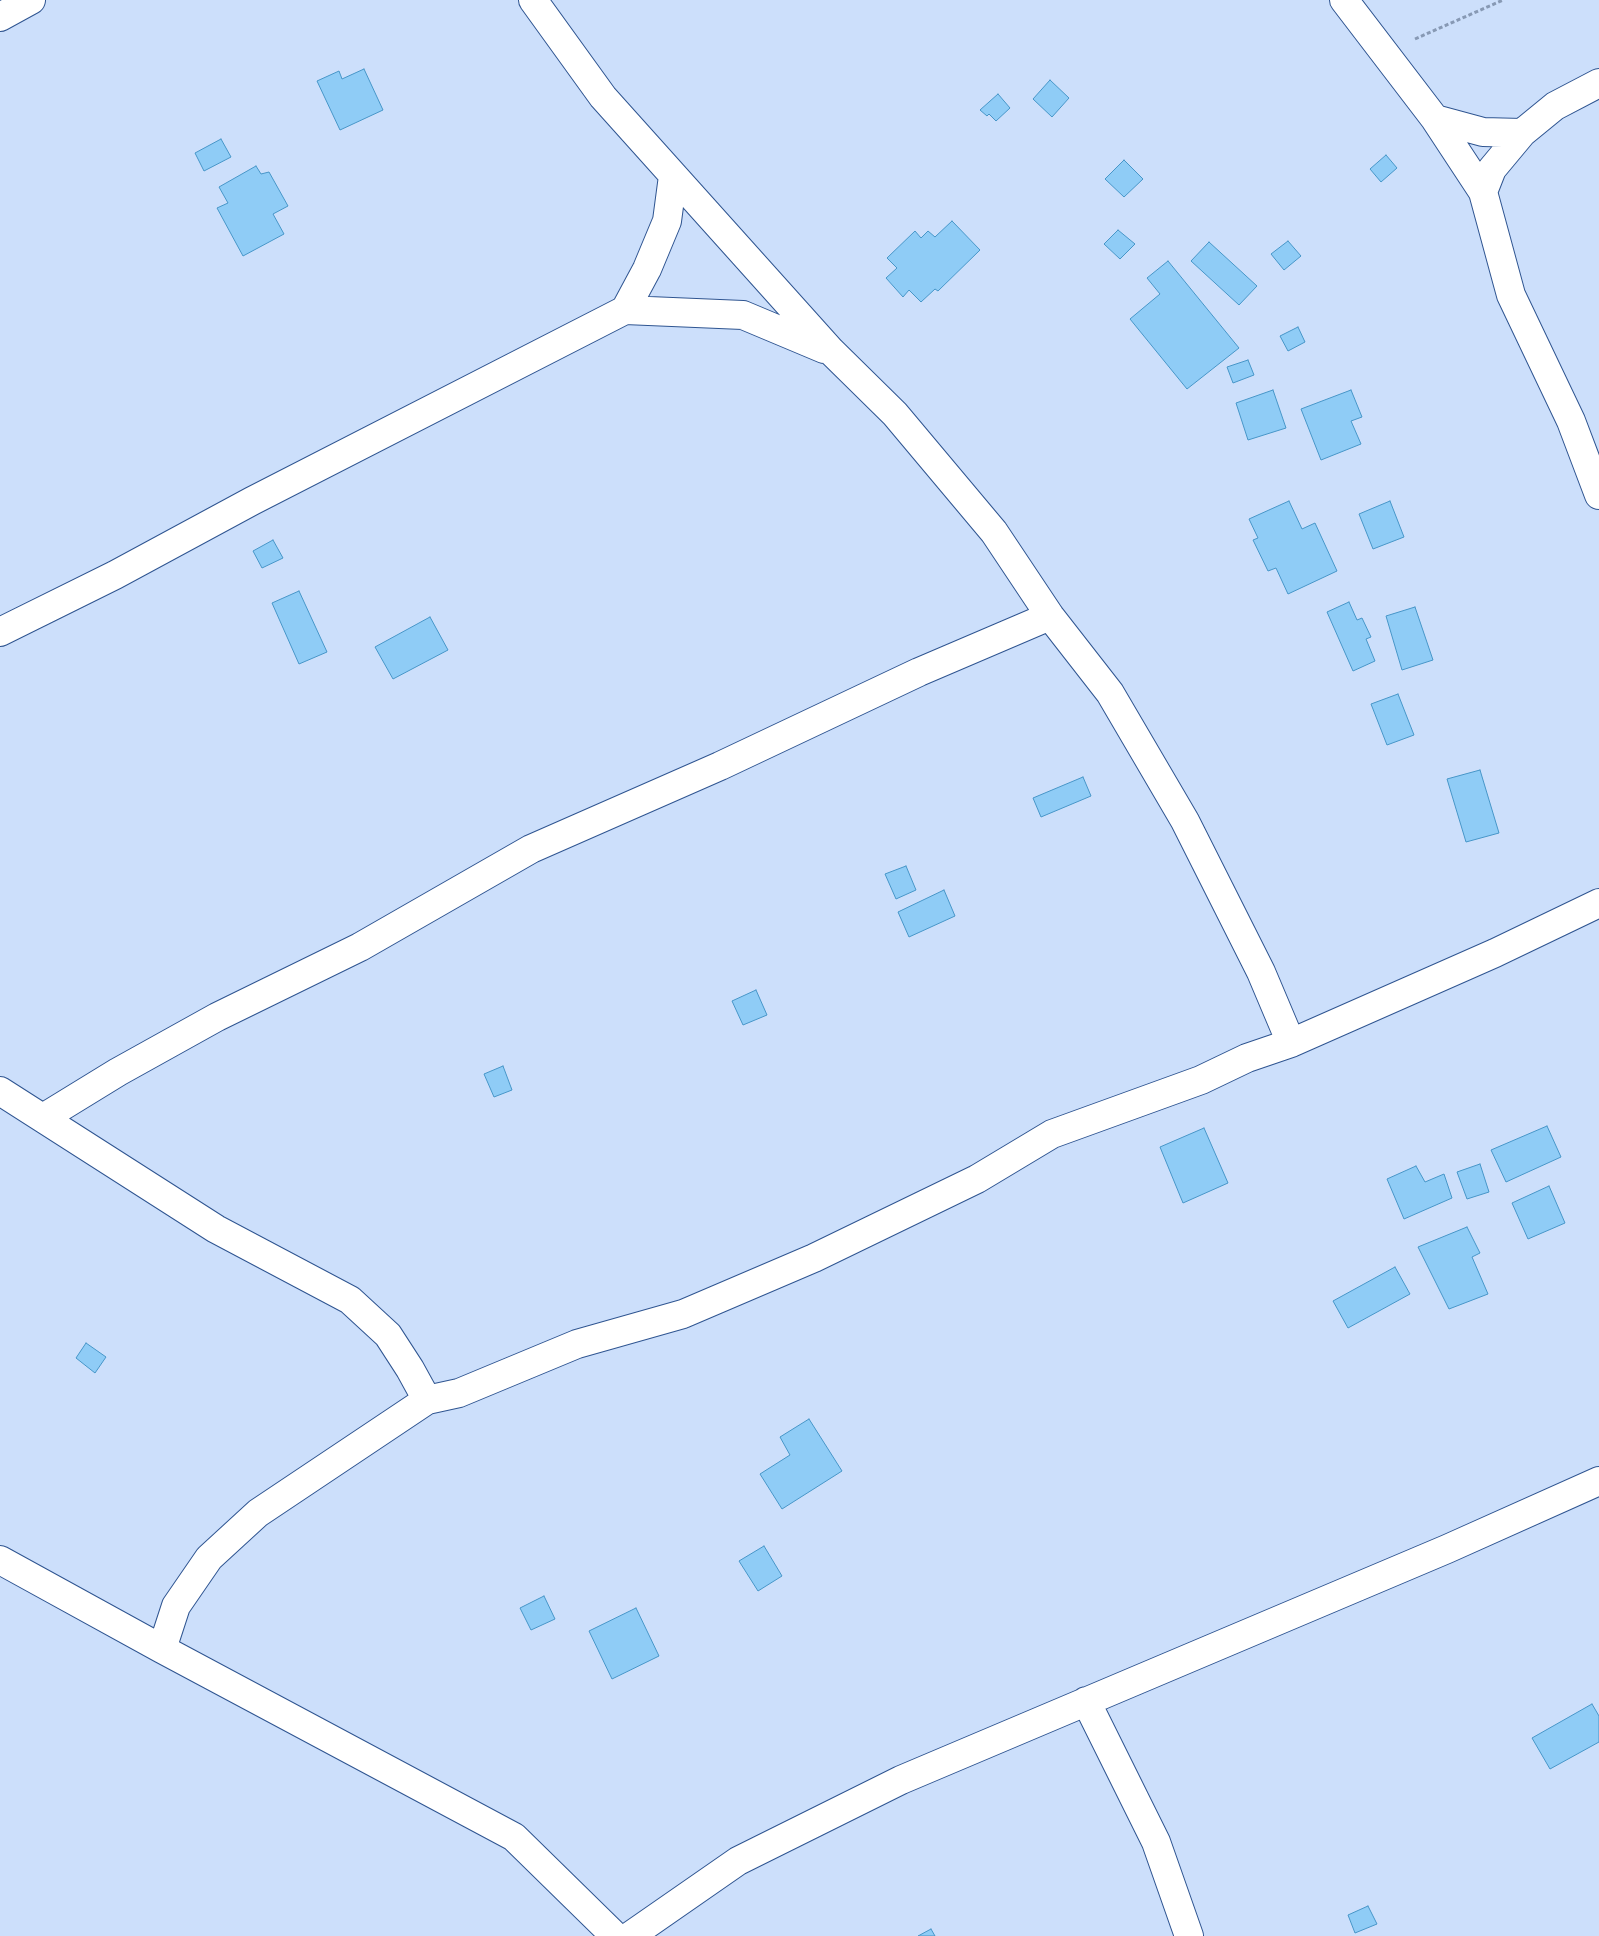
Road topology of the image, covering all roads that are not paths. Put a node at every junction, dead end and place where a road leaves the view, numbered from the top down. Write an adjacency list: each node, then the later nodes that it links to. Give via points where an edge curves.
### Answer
1 (32, 0): 4 (street)
2 (533, 0): 8 (street, via 603,97)
3 (1344, 0): 6 (street)
4 (0, 17)
5 (1599, 83): 7 (street, via 1555,106)
6 (1435, 118): 7 (street, via 1482,132); 9 (street)
7 (1522, 133): 9 (street, via 1492,169)
8 (673, 176): 10 (street, via 667,221); 11 (street)
9 (1483, 192): 12 (street, via 1511,295 1571,421)
10 (625, 310): 11 (street, via 743,315); 14 (street)
11 (831, 351): 13 (street, via 895,414 994,532)
12 (1599, 495)
13 (1050, 616): 16 (street, via 1110,693 1185,821 1261,972); 18 (street, via 919,672 720,766 532,849 360,947 208,1022)
14 (0, 632)
15 (1599, 903): 16 (street)
16 (1291, 1043): 19 (street, via 1247,1058 1201,1080 1052,1134 977,1179 823,1254 684,1314 577,1344 459,1393)
17 (0, 1091): 18 (street)
18 (43, 1118): 19 (street, via 216,1229 350,1300 388,1335)
19 (427, 1400): 22 (street, via 258,1513 209,1558 176,1606)
20 (1599, 1481): 23 (street, via 1420,1561)
21 (0, 1560): 22 (street)
22 (162, 1649): 24 (street, via 514,1837)
23 (1086, 1701): 25 (street, via 901,1780 738,1862); 26 (street, via 1156,1842)
24 (615, 1936)
25 (630, 1936)
26 (1189, 1936)

